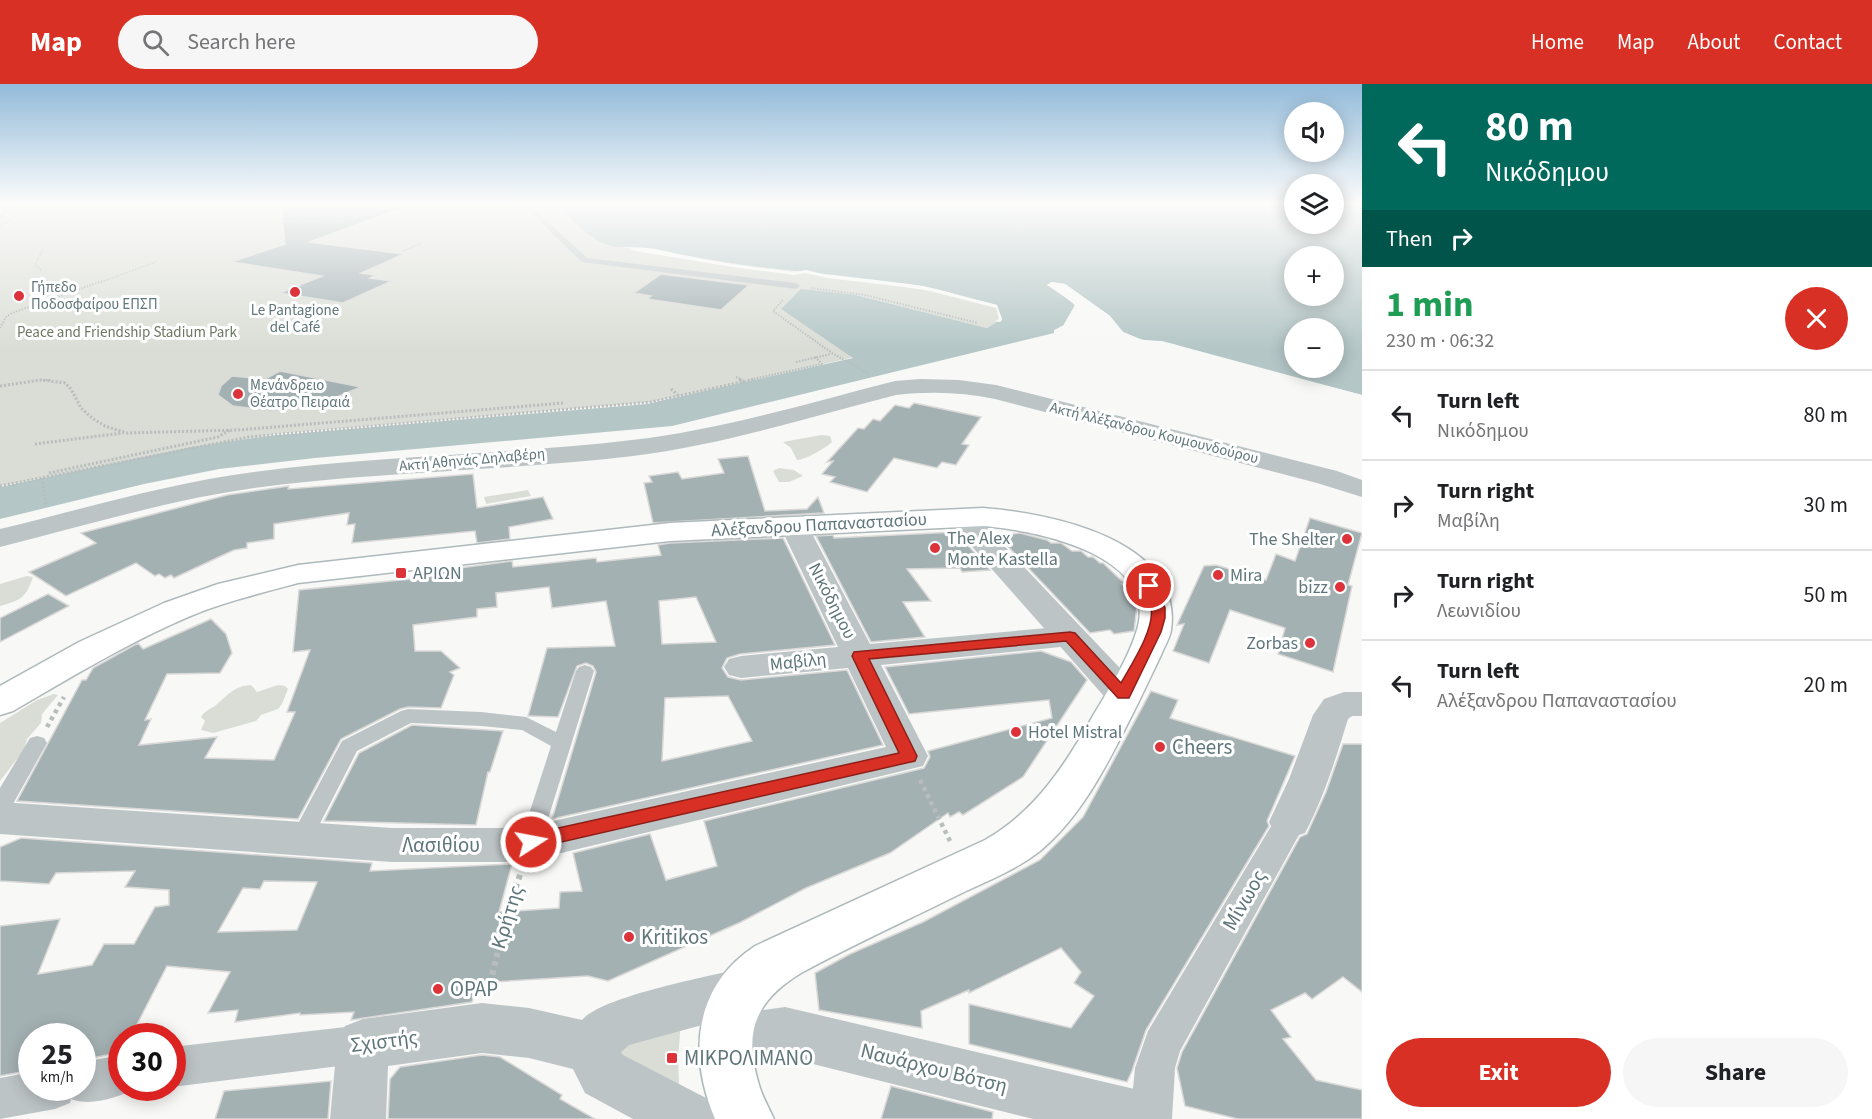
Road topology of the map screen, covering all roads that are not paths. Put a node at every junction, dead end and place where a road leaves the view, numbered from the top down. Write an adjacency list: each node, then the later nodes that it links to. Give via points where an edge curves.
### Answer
1 (578, 253): 2 (lane, via 585,260)
2 (796, 286)
3 (945, 385): 4 (street, Ακτή Αλέξανδρου Κουμουνδούρου, via 996,392); 7 (street, Ακτή Αθηνάς Δηλαβέρη, via 895,388 676,442 224,484)
4 (1362, 489)
5 (962, 518): 6 (main road, Αλέξανδρου Παπαναστασίου); 8 (street); 12 (main road, Αλέξανδρου Παπαναστασίου, via 1008,518 1059,529 1113,553 1141,576 1155,597 1158,618)
6 (794, 526): 9 (street, Νικόδημου); 13 (main road, Αλέξανδρου Παπαναστασίου, via 645,534 281,577 220,593 168,614 92,650)
7 (0, 538)
8 (1070, 636): 9 (street, Μαβίλη); 12 (street)
9 (860, 656): 10 (street, Μαβίλη); 17 (street, Νικόδημου)
10 (741, 667)
11 (585, 671): 16 (lane)
12 (1123, 694): 23 (main road, Αλέξανδρου Παπαναστασίου, via 1051,813 1018,842 783,956 754,977)
13 (0, 702)
14 (1362, 704): 20 (street, Μίνωος, via 1344,704 1331,715)
15 (37, 743): 18 (lane)
16 (563, 744): 21 (lane, via 525,724 408,716 349,746); 22 (lane)
17 (909, 756): 22 (street, Λασιθίου)
18 (0, 807)
19 (0, 818): 21 (street, Λασιθίου)
20 (1290, 822): 34 (street, Μίνωος, via 1162,1045 1155,1068)
21 (302, 837): 22 (street, Λασιθίου, via 392,845)
22 (531, 842)
23 (743, 991): 25 (main road, Αλέξανδρου Παπαναστασίου, via 728,1026); 26 (street, via 618,1024 600,1036)
24 (363, 1044): 26 (street, Σχιστής, via 482,1028 529,1033); 27 (street, Σχιστής); 30 (street)
25 (726, 1045): 32 (main road, Αλέξανδρου Παπαναστασίου, via 731,1087); 33 (street, Ναυάρχου Βότση, via 764,1032 785,1032)
26 (595, 1049): 31 (street, via 596,1063 604,1074)
27 (186, 1065)
28 (18, 1095): 29 (street)
29 (0, 1098)
30 (358, 1119)
31 (688, 1119)
32 (745, 1119)
33 (1143, 1119)
34 (1151, 1119)

